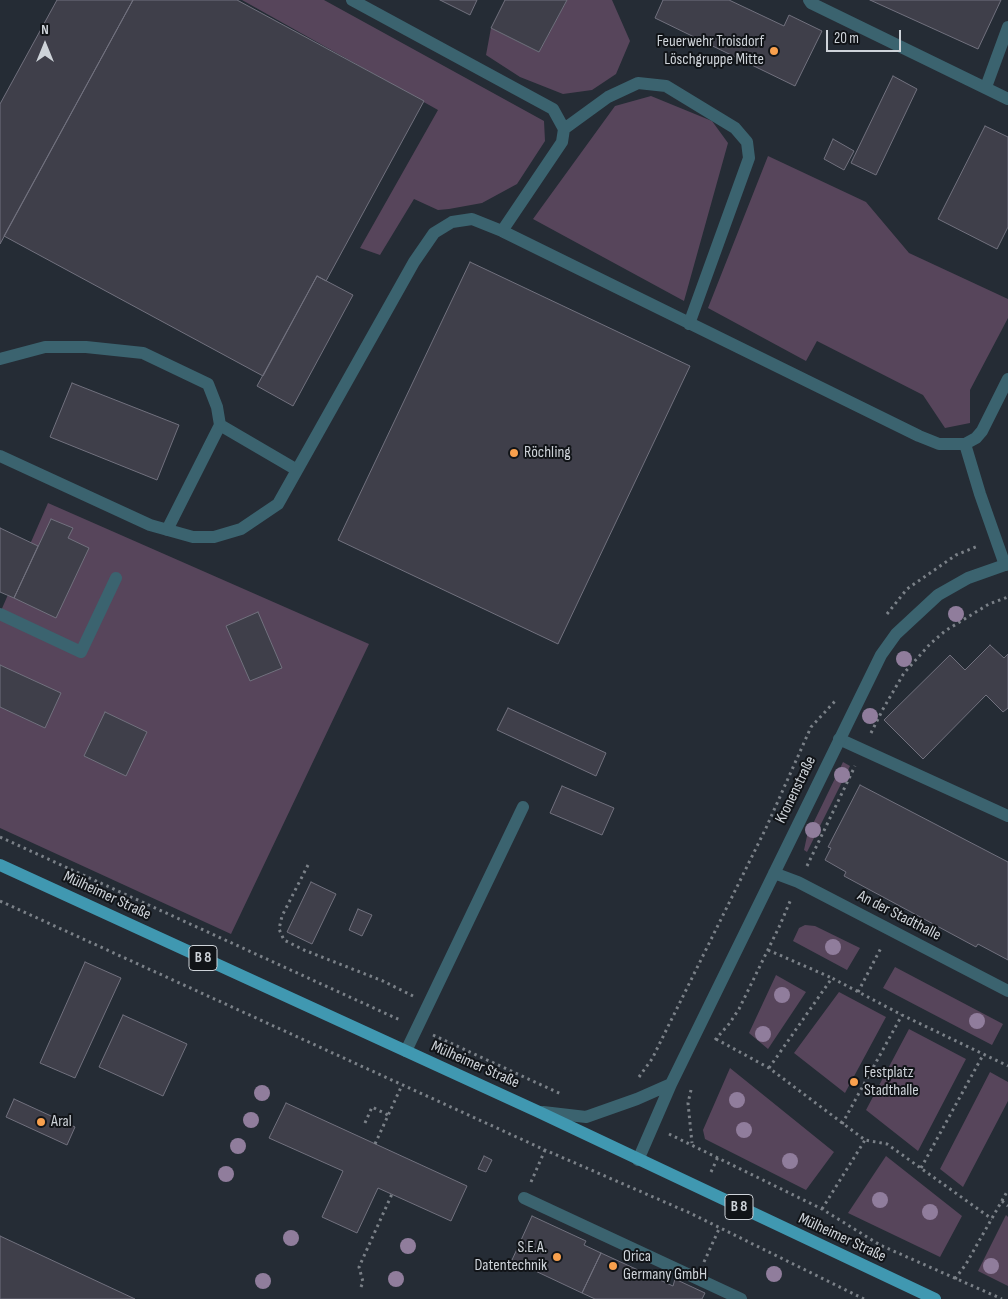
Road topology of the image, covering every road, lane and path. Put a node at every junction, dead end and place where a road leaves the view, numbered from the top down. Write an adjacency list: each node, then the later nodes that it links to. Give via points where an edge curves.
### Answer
1 (352, 0): 6 (street, via 553,109)
2 (808, 0): 4 (street)
3 (1008, 27): 4 (street)
4 (986, 87): 5 (street)
5 (1008, 99)
6 (564, 129): 7 (street, via 562,142); 8 (street, via 608,97 638,83 666,86 735,128 747,142 749,158)
7 (502, 231): 8 (street); 14 (street, via 472,220 452,222 434,233 414,262)
8 (689, 324): 12 (street, via 929,441)
9 (1, 358): 11 (street, via 45,347 86,347 143,353 208,384)
10 (1008, 378): 12 (street, via 982,431)
11 (220, 425): 14 (street); 15 (street)
12 (965, 444): 16 (street)
13 (0, 456): 15 (street)
14 (297, 470): 15 (street, via 278,504 241,529 214,537 193,537)
15 (167, 530)
16 (1006, 565): 20 (street, Kronenstraße, via 968,578 938,595 906,624 881,655)
17 (116, 578): 19 (street, via 81,652)
18 (1008, 597): 21 (path, via 989,604 930,644 904,674)
19 (0, 614)
20 (839, 739): 21 (street); 27 (street, Kronenstraße)
21 (862, 750): 23 (street); 28 (path)
22 (523, 807): 35 (street)
23 (1008, 816)
24 (0, 837): 37 (path)
25 (0, 865): 40 (main road, Mülheimer Straße / B 8)
26 (308, 865): 35 (path, via 282,916 279,929 284,940)
27 (774, 873): 28 (street, An der Stadthalle); 44 (street, Kronenstraße)
28 (798, 882): 30 (street, An der Stadthalle); 31 (path)
29 (0, 901): 45 (path)
30 (891, 930): 33 (street, An der Stadthalle); 34 (path)
31 (768, 950): 32 (path); 38 (path, via 739,1010)
32 (832, 978): 34 (path); 43 (path)
33 (1008, 991)
34 (858, 992): 36 (path)
35 (430, 1004): 37 (street)
36 (902, 1015): 41 (path); 51 (path)
37 (417, 1028): 40 (street); 47 (path)
38 (716, 1039): 39 (path); 43 (path)
39 (712, 1046)
40 (406, 1051): 48 (main road, Mülheimer Straße / B 8)
41 (983, 1055): 42 (path); 58 (path)
42 (1008, 1066)
43 (769, 1068): 51 (path)
44 (671, 1084): 48 (street, via 586,1117); 52 (street, Kronenstraße)
45 (402, 1085): 49 (path); 56 (path)
46 (692, 1086): 55 (path, via 688,1103)
47 (568, 1097)
48 (539, 1112): 57 (main road, Mülheimer Straße / B 8)
49 (388, 1114): 50 (path, via 372,1107); 54 (path)
50 (365, 1123)
51 (842, 1124): 53 (path)
52 (652, 1126): 55 (path); 57 (street, Kronenstraße)
53 (865, 1140): 58 (path, via 887,1144); 64 (path)
54 (375, 1144)
55 (692, 1144): 64 (path)
56 (545, 1150): 61 (path); 66 (path, via 690,1213)
57 (638, 1160): 72 (main road, Mülheimer Straße / B 8)
58 (921, 1168): 65 (path)
59 (1008, 1190): 62 (path)
60 (392, 1194): 69 (path, via 359,1267)
61 (524, 1198): 70 (street)
62 (1002, 1201): 63 (path); 65 (path)
63 (1008, 1206)
64 (822, 1209): 68 (path, via 880,1245)
65 (992, 1219): 68 (path)
66 (719, 1229): 67 (path); 71 (path)
67 (706, 1258)
68 (955, 1279): 73 (path)
69 (361, 1287)
70 (741, 1299)
71 (864, 1299)
72 (934, 1299)
73 (1002, 1299)

